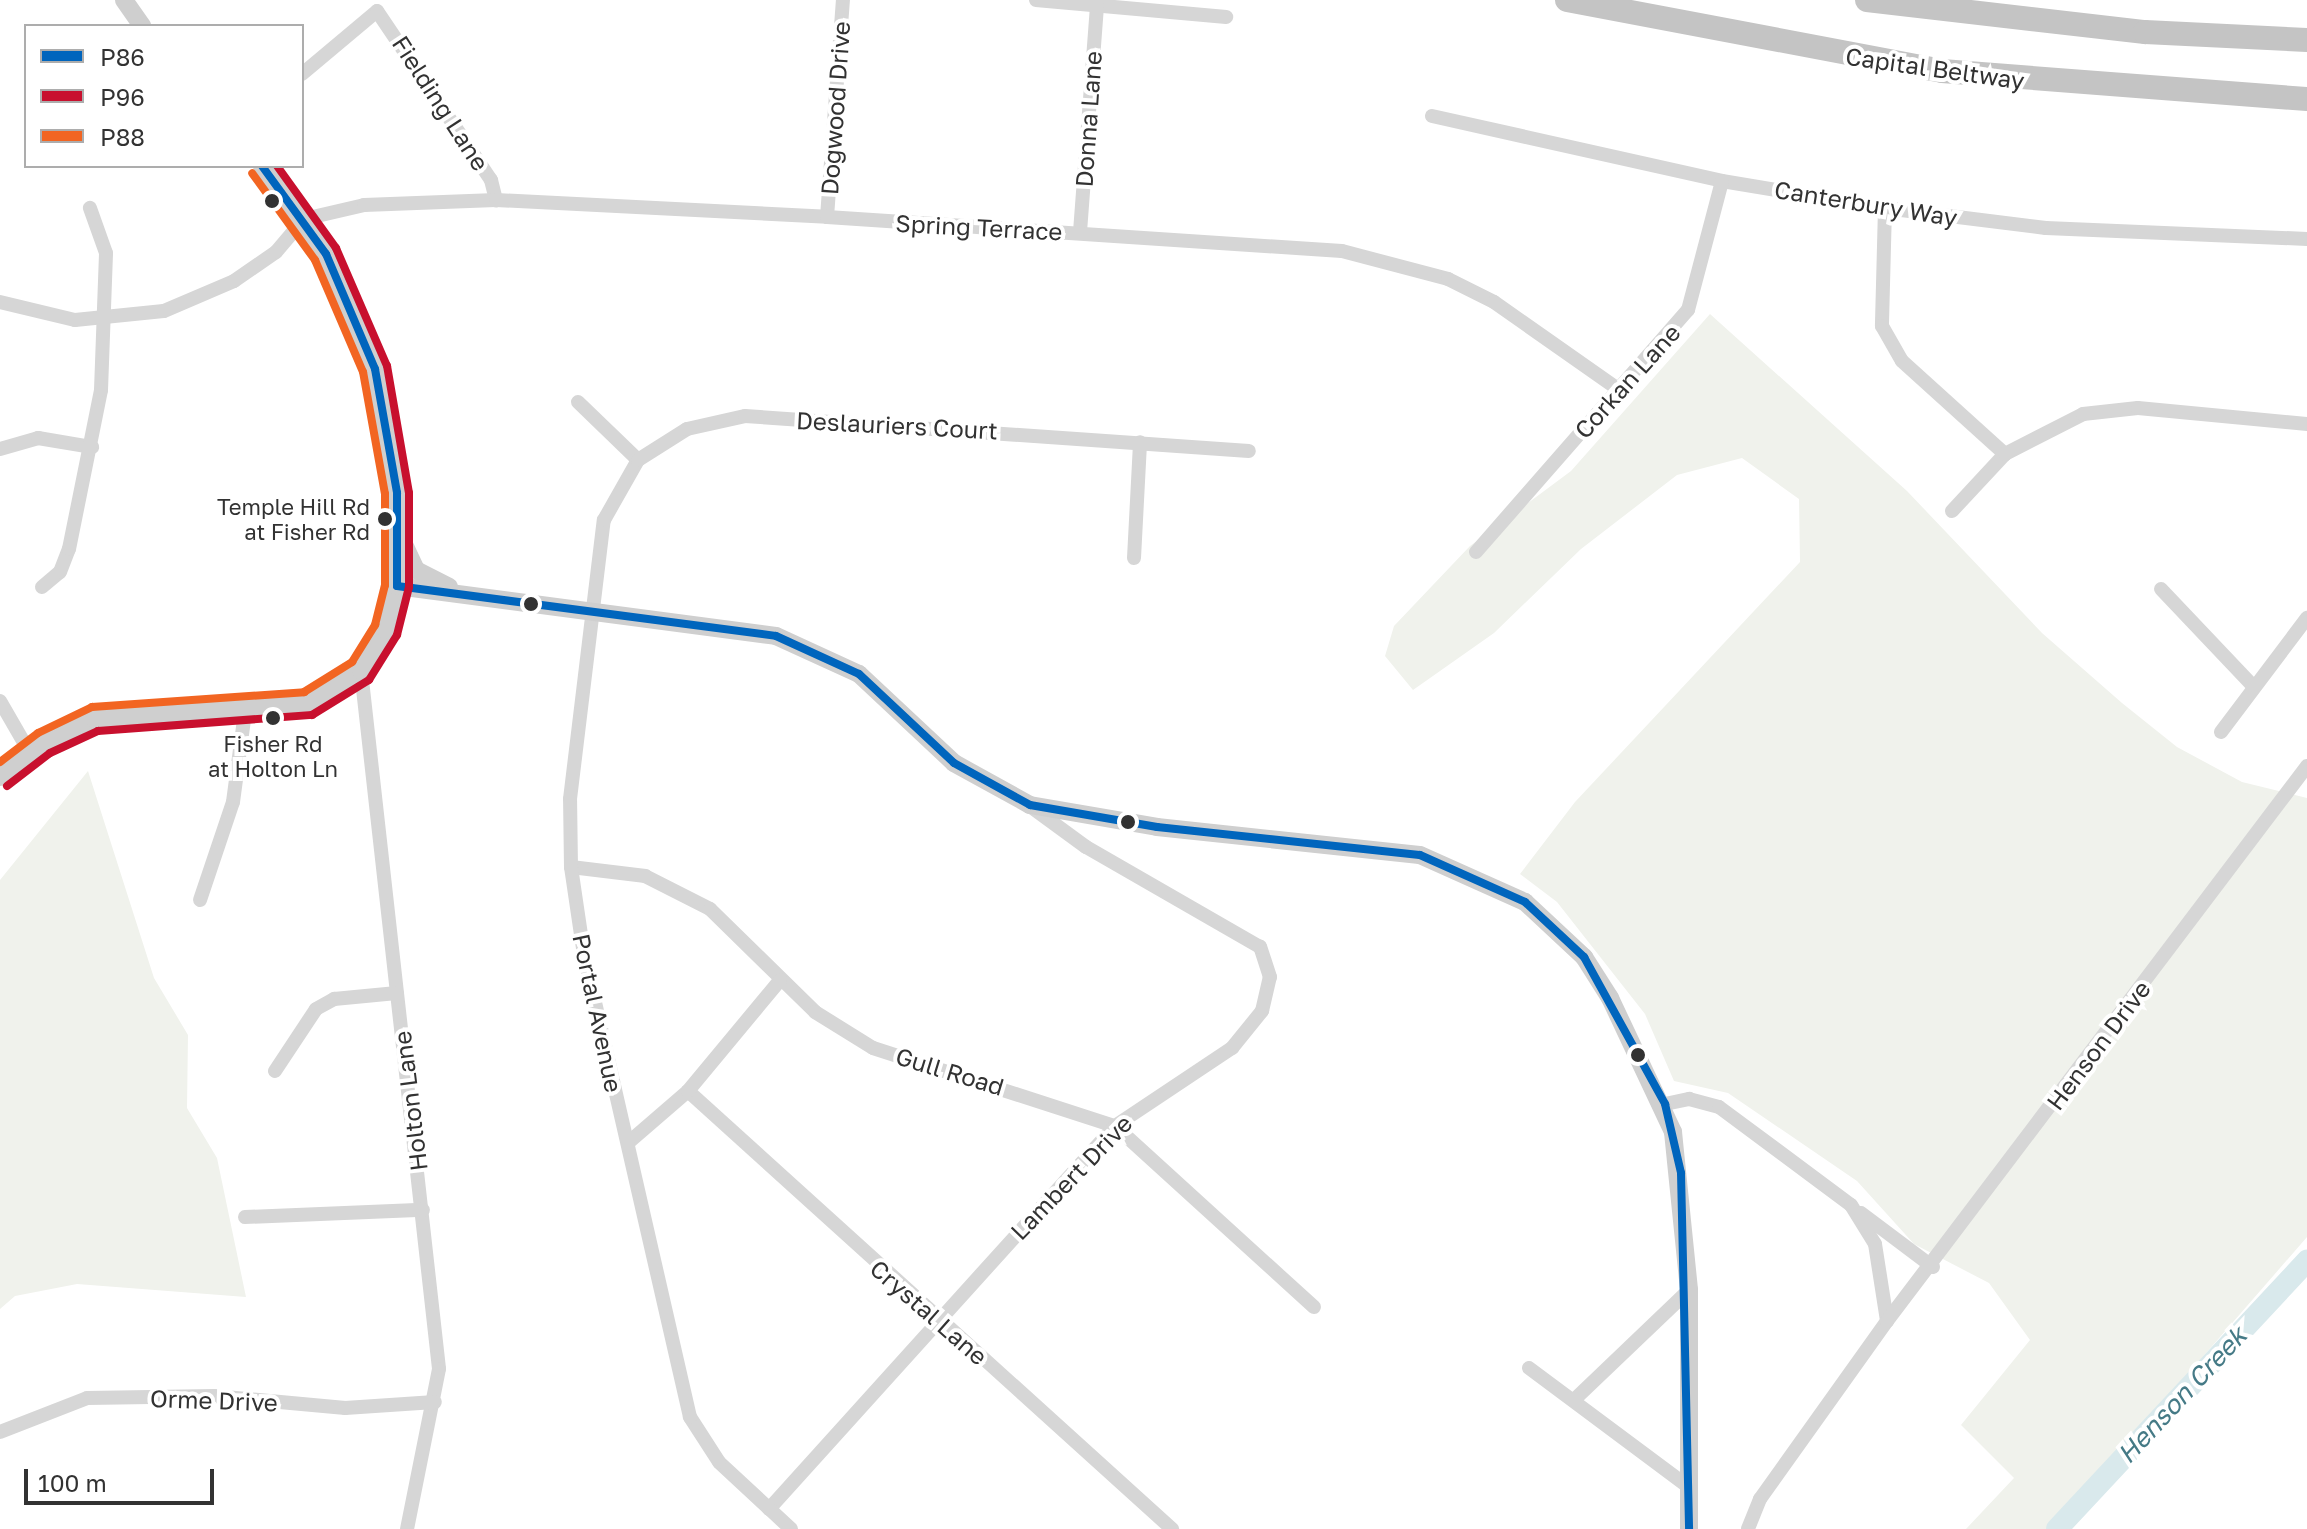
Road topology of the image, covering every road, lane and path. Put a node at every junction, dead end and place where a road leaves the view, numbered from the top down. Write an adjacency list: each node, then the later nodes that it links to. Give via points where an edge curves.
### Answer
1 (124, 0): 8 (main road)
2 (843, 0): 18 (street, Dogwood Drive)
3 (1036, 0): 6 (street)
4 (1567, 0): 11 (highway, Capital Beltway, via 1942,71)
5 (1867, 0): 9 (highway, via 2098,28)
6 (1097, 6): 7 (street); 20 (street, Donna Lane)
7 (1226, 17)
8 (141, 24)
9 (2307, 40)
10 (304, 72): 15 (street, Fielding Lane, via 377,11 486,171)
11 (2307, 99)
12 (1432, 116): 14 (street, Canterbury Way)
13 (264, 168): 19 (main road)
14 (1722, 181): 17 (street, Canterbury Way); 24 (street, Corkan Lane, via 1688,310)
15 (496, 200): 18 (street, Spring Terrace); 19 (street, Spring Terrace, via 364,205)
16 (90, 208): 23 (street, via 106,253)
17 (1885, 208): 21 (street, Canterbury Way, via 2046,228); 31 (street, via 1882,326 1902,361)
18 (827, 217): 20 (street, Spring Terrace)
19 (304, 219): 23 (street, via 276,252 216,291 164,311); 34 (main road, via 344,289 375,369 392,445)
20 (1080, 232): 24 (street, Spring Terrace, via 1342,251 1392,262 1494,302)
21 (2307, 239)
22 (0, 302): 23 (street, via 55,318)
23 (106, 318): 28 (street)
24 (1618, 389): 35 (street, Corkan Lane)
25 (578, 402): 32 (street)
26 (2307, 424): 31 (street, via 2107,411 2059,422)
27 (1140, 442): 30 (street, Deslauriers Court); 32 (street, Deslauriers Court, via 745,416 687,429); 36 (street)
28 (92, 447): 29 (street, via 38,438); 38 (street, via 69,549 60,572)
29 (0, 449)
30 (1249, 451)
31 (2005, 454): 33 (street)
32 (638, 460): 41 (street, Portal Avenue, via 604,520)
33 (1952, 511)
34 (399, 531): 37 (main road); 40 (main road, via 416,570)
35 (1476, 552)
36 (1134, 558)
37 (397, 586): 40 (main road); 43 (main road, via 386,630)
38 (42, 587)
39 (2161, 589): 44 (street, via 2208,647)
40 (479, 596): 41 (main road)
41 (588, 612): 51 (main road, via 731,628 810,648 859,674 954,763); 52 (street, Portal Avenue)
42 (2307, 618): 44 (street)
43 (361, 671): 46 (main road, via 308,704); 55 (street, Holton Lane)
44 (2253, 686): 47 (street)
45 (0, 701): 48 (street)
46 (245, 712): 48 (main road, via 95,719); 53 (street, via 239,776)
47 (2221, 732)
48 (30, 753): 50 (main road)
49 (2307, 766): 64 (street, Henson Drive)
50 (0, 777)
51 (1030, 805): 58 (main road, via 1157,827 1420,855 1488,879 1525,902 1584,957); 59 (street, Lambert Drive, via 1086,847 1241,933 1268,960 1267,992 1251,1029)
52 (571, 867): 54 (street, Gull Road, via 645,876 697,901 732,926); 60 (street, Portal Avenue)
53 (200, 900)
54 (780, 980): 57 (street); 59 (street, Gull Road, via 873,1048)
55 (397, 993): 56 (street, via 334,999 316,1009); 62 (street, Holton Lane)
56 (275, 1071)
57 (688, 1091): 60 (street); 67 (street, Crystal Lane)
58 (1665, 1104): 61 (street, via 1689,1099 1719,1107); 65 (main road, via 1681,1173)
59 (1115, 1126): 66 (street, Gull Road); 67 (street, Lambert Drive)
60 (629, 1142): 74 (street, Portal Avenue, via 690,1417 719,1462)
61 (1851, 1205): 64 (street); 68 (street, via 1875,1244)
62 (423, 1210): 63 (street); 71 (street, Holton Lane, via 439,1369)
63 (245, 1217)
64 (1933, 1267): 68 (street, Henson Drive)
65 (1689, 1290): 70 (street); 73 (main road)
66 (1314, 1307)
67 (939, 1319): 74 (street, Lambert Drive); 77 (street, Crystal Lane)
68 (1887, 1321): 79 (street, Henson Drive, via 1760,1499)
69 (1529, 1368): 70 (street)
70 (1575, 1399): 73 (street)
71 (435, 1402): 72 (street, Orme Drive, via 345,1408 214,1396 87,1398); 75 (street, Holton Lane)
72 (0, 1432)
73 (1690, 1488): 78 (main road)
74 (769, 1509): 76 (street, Portal Avenue)
75 (407, 1529)
76 (791, 1529)
77 (1172, 1529)
78 (1689, 1529)
79 (1748, 1529)

